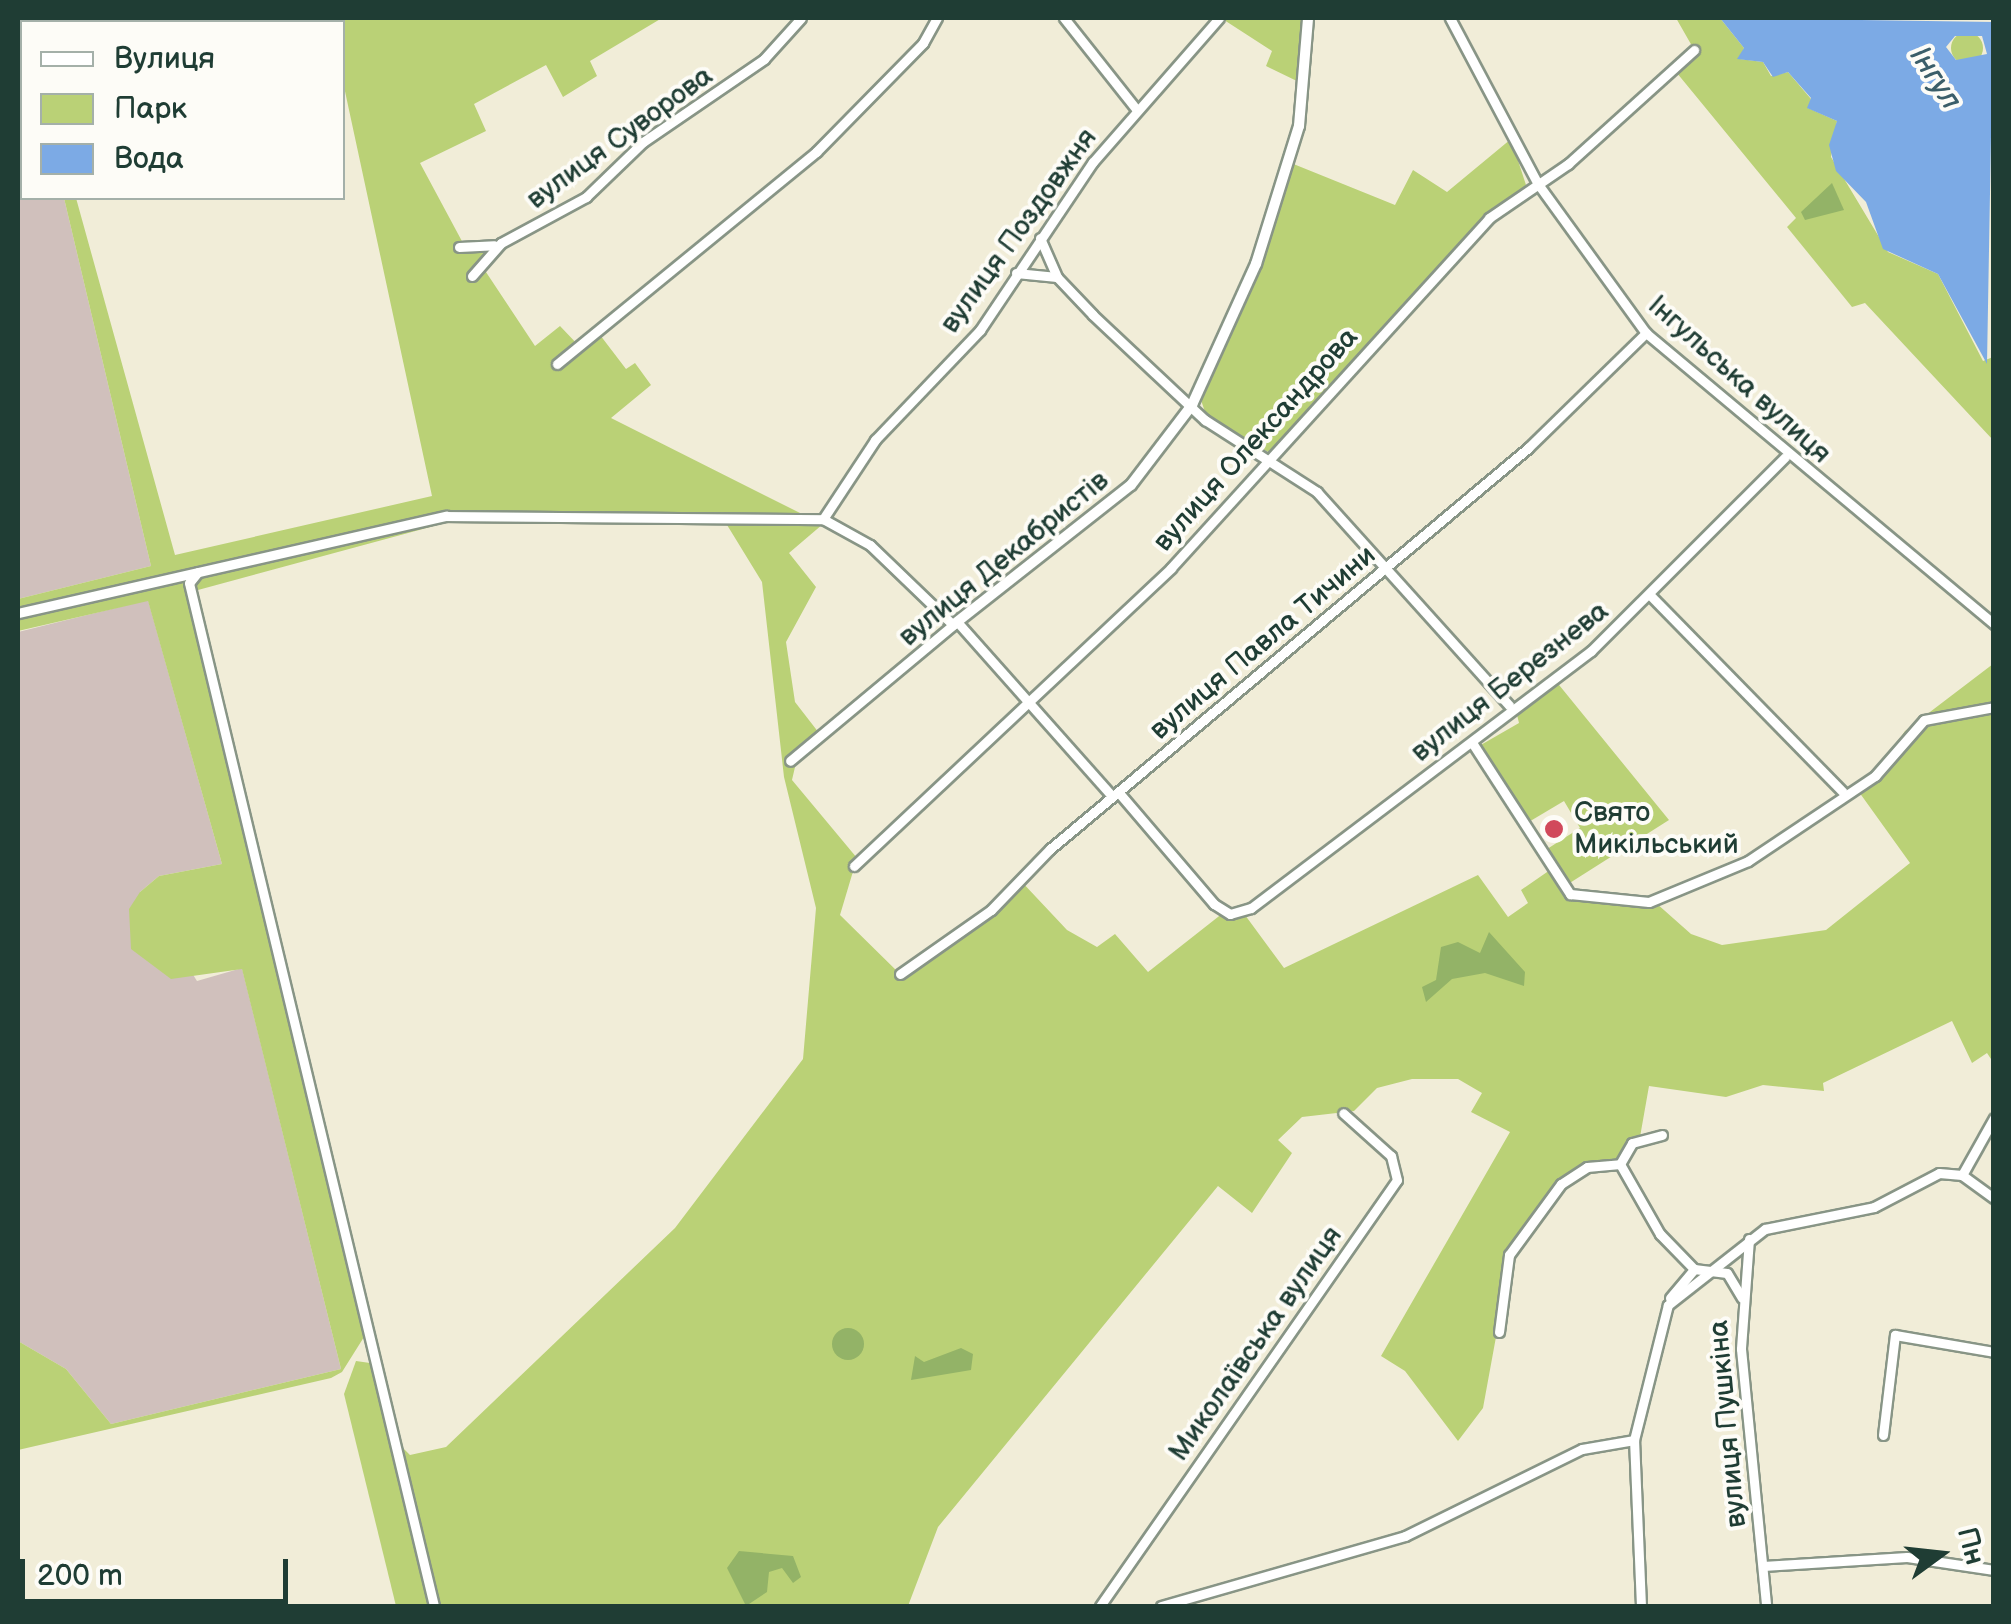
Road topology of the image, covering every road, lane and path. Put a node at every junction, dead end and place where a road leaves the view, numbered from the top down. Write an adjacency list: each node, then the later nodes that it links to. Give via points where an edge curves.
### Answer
1 (801, 18): 11 (street, вулиця Суворова, via 764,59 643,142 604,184)
2 (937, 18): 17 (street, via 923,43 816,152)
3 (1064, 18): 8 (street)
4 (1218, 18): 8 (street, вулиця Поздовжня)
5 (1308, 18): 18 (street, вулиця Декабристів, via 1299,126 1256,264)
6 (1450, 18): 9 (street, Інгульська вулиця)
7 (1694, 50): 9 (street, вулиця Олександрова)
8 (1137, 110): 10 (street, вулиця Поздовжня)
9 (1538, 184): 16 (street, Інгульська вулиця); 20 (street, вулиця Олександрова, via 1462,246)
10 (1040, 238): 13 (street, вулиця Поздовжня); 15 (street)
11 (501, 242): 12 (street, вулиця Суворова); 14 (street, вулиця Суворова)
12 (458, 247)
13 (1016, 273): 15 (street); 21 (street, вулиця Поздовжня, via 968,344 875,440)
14 (472, 276)
15 (1057, 277): 18 (street)
16 (1646, 333): 19 (street, Інгульська вулиця); 22 (street, вулиця Павла Тичини)
17 (557, 364)
18 (1192, 404): 20 (street); 27 (street, вулиця Декабристів, via 1132,486)
19 (1786, 457): 24 (street, вулиця Березнева); 26 (street, Інгульська вулиця)
20 (1272, 458): 22 (street, via 1318,492); 29 (street, вулиця Олександрова)
21 (823, 519): 23 (street, via 446,516); 27 (street, via 870,545)
22 (1385, 570): 28 (street); 34 (street, вулиця Павла Тичини)
23 (187, 578): 25 (street); 54 (street)
24 (1652, 597): 28 (street, вулиця Березнева, via 1570,668); 33 (street)
25 (18, 614)
26 (1994, 624)
27 (956, 625): 29 (street); 32 (street, вулиця Декабристів)
28 (1509, 705): 31 (street, вулиця Березнева)
29 (1031, 706): 34 (street); 35 (street, вулиця Олександрова)
30 (1994, 707): 33 (street, via 1924,720 1875,776)
31 (1473, 744): 33 (street, via 1574,896 1649,902 1696,888); 34 (street, вулиця Березнева, via 1238,914 1214,904)
32 (790, 762)
33 (1842, 791)
34 (1116, 795): 36 (street, вулиця Павла Тичини, via 992,910)
35 (854, 866)
36 (900, 974)
37 (1343, 1113): 55 (street, Миколаївська вулиця, via 1391,1156 1398,1180)
38 (1994, 1118): 41 (street)
39 (1662, 1135): 40 (street, via 1632,1142)
40 (1620, 1164): 44 (street, via 1660,1234); 48 (street, via 1566,1178 1516,1244 1500,1285)
41 (1962, 1175): 42 (street); 43 (street, via 1939,1173 1874,1207)
42 (1994, 1198)
43 (1749, 1239): 45 (street); 46 (street, вулиця Пушкіна)
44 (1694, 1268): 45 (street); 47 (street, via 1676,1280)
45 (1706, 1269): 46 (street, via 1734,1278); 47 (street)
46 (1742, 1300): 52 (street, вулиця Пушкіна)
47 (1668, 1305): 51 (street)
48 (1499, 1332)
49 (1994, 1352): 50 (street, via 1895,1335)
50 (1883, 1436)
51 (1634, 1440): 56 (street, via 1582,1449 1405,1536); 57 (street)
52 (1763, 1566): 53 (street, via 1894,1557); 58 (street, вулиця Пушкіна)
53 (1994, 1570)
54 (434, 1606)
55 (1100, 1606)
56 (1162, 1606)
57 (1641, 1606)
58 (1766, 1606)

